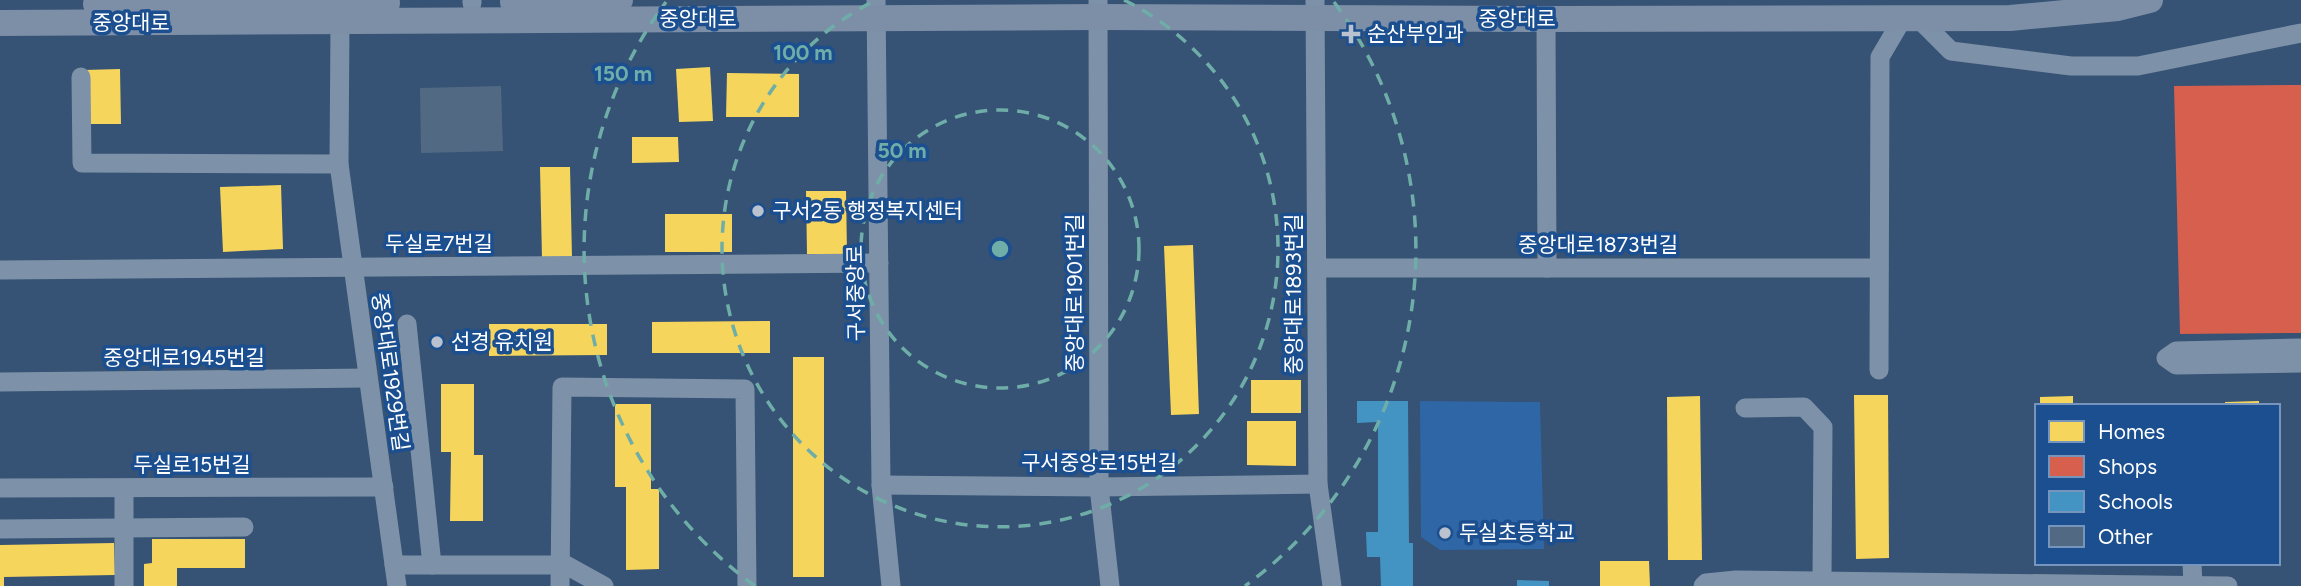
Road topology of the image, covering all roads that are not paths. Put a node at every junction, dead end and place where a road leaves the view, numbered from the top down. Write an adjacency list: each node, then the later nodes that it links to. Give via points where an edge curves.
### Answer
1 (620, 0): 3 (main road, 중앙대로)
2 (2150, 0): 9 (main road, 중앙대로, via 2118,8 2010,18)
3 (472, 1): 6 (main road, 중앙대로)
4 (0, 5): 6 (main road, 중앙대로)
5 (1098, 8): 7 (main road, 중앙대로); 8 (main road, 중앙대로); 31 (street, 중앙대로1901번길)
6 (330, 9): 7 (main road, 중앙대로); 11 (main road, 중앙대로); 14 (street, 중앙대로1929번길)
7 (877, 9): 15 (street, 구서중앙로)
8 (1315, 9): 10 (main road, 중앙대로); 17 (street, 중앙대로1893번길)
9 (1910, 18): 10 (main road, 중앙대로); 12 (street, via 1951,51 2071,66 2138,66); 19 (street, via 1880,57)
10 (1546, 19): 18 (street)
11 (0, 23)
12 (2301, 33)
13 (81, 77): 14 (street, via 82,163)
14 (339, 164): 16 (street, 중앙대로1929번길)
15 (879, 263): 16 (street, 두실로7번길); 29 (street, 구서중앙로)
16 (352, 268): 20 (street, 두실로7번길); 25 (street, 중앙대로1929번길)
17 (1317, 268): 18 (street, 중앙대로1873번길); 28 (street, 중앙대로1893번길)
18 (1547, 268): 19 (street, 중앙대로1873번길)
19 (1879, 268): 24 (street)
20 (0, 270)
21 (407, 324): 38 (street)
22 (2301, 348): 23 (street, via 2176,351 2166,358 2176,365)
23 (2301, 363)
24 (1879, 370)
25 (368, 377): 26 (street, 중앙대로1945번길); 30 (street, 중앙대로1929번길)
26 (0, 382)
27 (1745, 408): 41 (street, via 1804,407 1823,426)
28 (1318, 484): 31 (street, 구서중앙로15번길); 50 (street, 중앙대로1893번길)
29 (881, 485): 31 (street, 구서중앙로15번길); 48 (street, 구서중앙로)
30 (384, 487): 33 (street, 두실로15번길); 37 (street, 중앙대로1929번길)
31 (1099, 487): 49 (street, 중앙대로1901번길)
32 (0, 488): 33 (street, 두실로15번길)
33 (124, 488): 35 (street)
34 (244, 527): 35 (street)
35 (124, 528): 36 (street); 43 (street)
36 (0, 529)
37 (394, 565): 38 (street); 44 (street, 중앙대로1929번길)
38 (432, 565): 39 (street)
39 (559, 565): 45 (street); 46 (street); 47 (street, via 562,387 745,389)
40 (2192, 565): 42 (street)
41 (1822, 580): 42 (street); 51 (street, via 1736,580)
42 (2193, 585): 52 (street)
43 (124, 586)
44 (397, 586)
45 (560, 586)
46 (604, 586)
47 (747, 586)
48 (891, 586)
49 (1111, 586)
50 (1332, 586)
51 (1703, 586)
52 (2228, 586)

